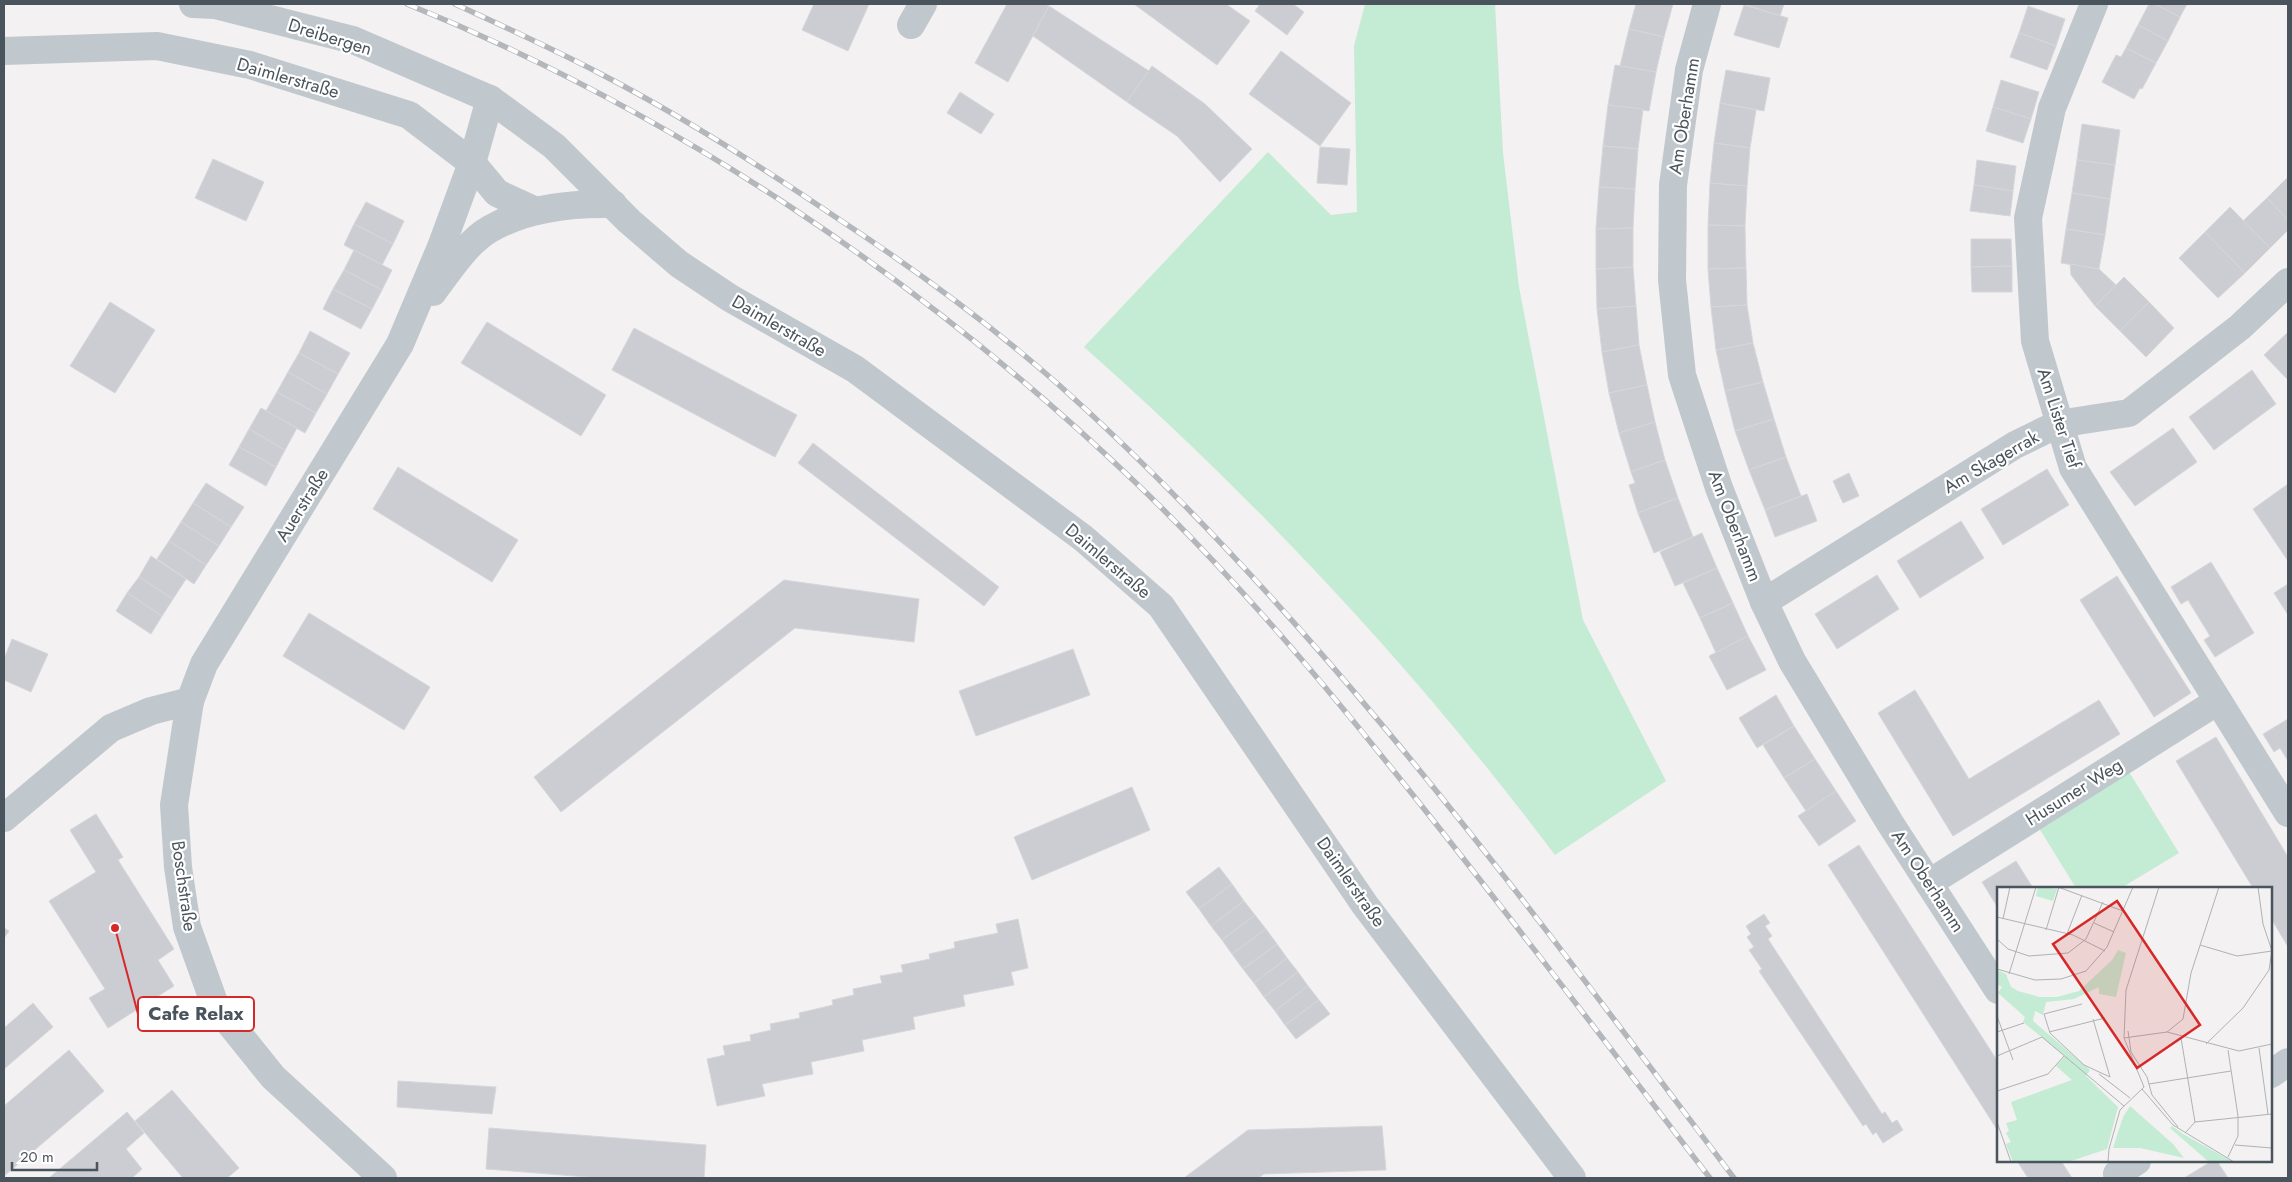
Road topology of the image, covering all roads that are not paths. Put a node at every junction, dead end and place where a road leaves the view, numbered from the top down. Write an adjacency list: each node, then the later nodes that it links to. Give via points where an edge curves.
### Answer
1 (193, 4): 5 (street, Dreibergen, via 215,5 353,40)
2 (1707, 4): 12 (street, Am Oberhamm, via 1689,70 1673,185 1672,280 1682,375 1720,488)
3 (2094, 4): 11 (street, Am Lister Tief, via 2052,108 2028,218 2035,341)
4 (4, 51): 6 (street, Daimlerstraße, via 157,46 250,65 409,115)
5 (490, 99): 6 (street, Auerstraße); 7 (street, Daimlerstraße, via 554,146)
6 (472, 163): 8 (street, Daimlerstraße, via 497,193); 10 (street, Auerstraße)
7 (613, 204): 8 (street); 22 (street, Daimlerstraße, via 679,264 730,298 854,369 981,461 1083,538 1162,606 1365,905)
8 (536, 211): 10 (street, via 489,230 459,257)
9 (2288, 282): 11 (street, Am Skagerrak, via 2240,327 2129,412)
10 (400, 344): 13 (street, Auerstraße, via 204,664)
11 (2058, 424): 12 (street, Am Skagerrak, via 2015,445); 14 (street, Am Lister Tief, via 2073,468)
12 (1764, 602): 17 (street, Am Oberhamm, via 1792,661)
13 (190, 701): 16 (street, via 151,711 111,728); 21 (street, Boschstraße, via 174,805 178,867 187,927 215,1005 273,1077)
14 (2218, 702): 15 (street, Am Lister Tief); 17 (street, Husumer Weg)
15 (2288, 813)
16 (4, 818)
17 (1929, 883): 18 (street, Am Oberhamm)
18 (1997, 988)
19 (2288, 1062): 20 (street)
20 (2272, 1073)
21 (383, 1178)
22 (1572, 1178)

